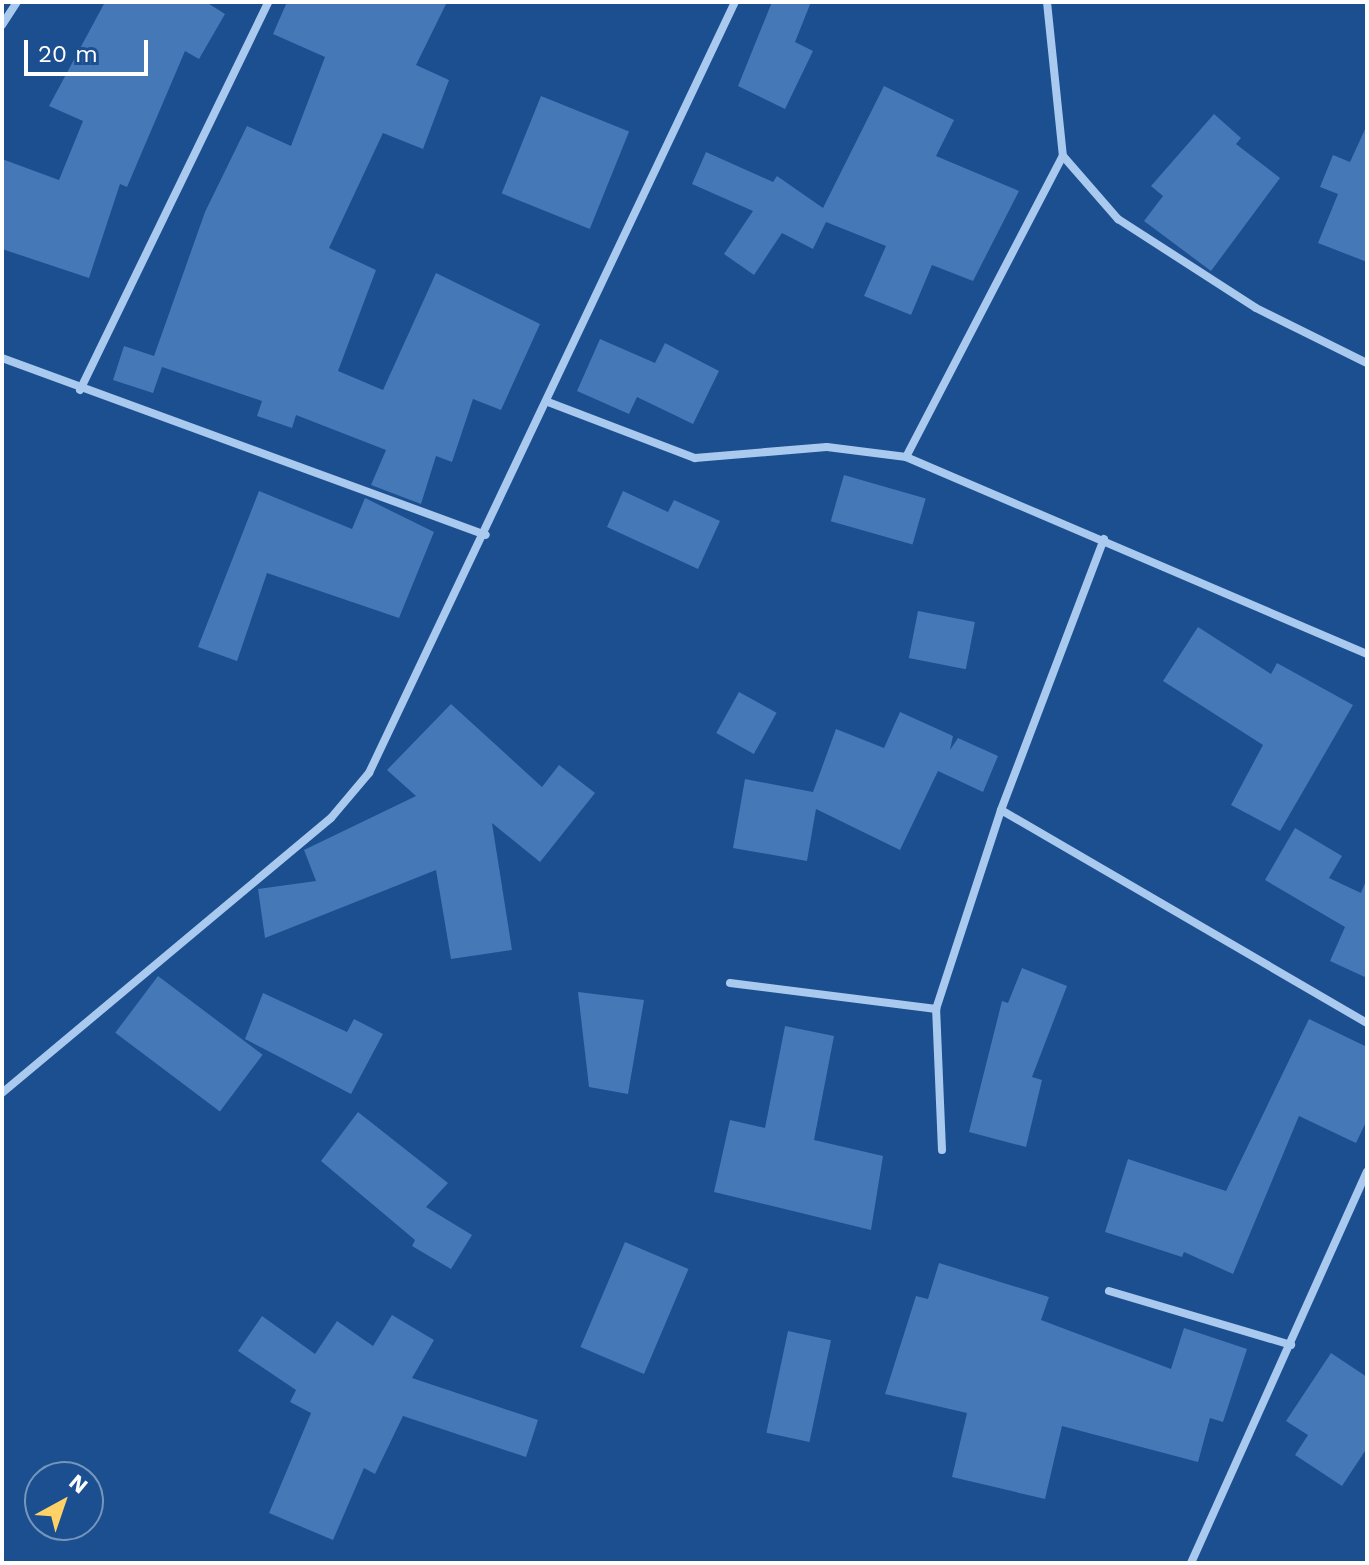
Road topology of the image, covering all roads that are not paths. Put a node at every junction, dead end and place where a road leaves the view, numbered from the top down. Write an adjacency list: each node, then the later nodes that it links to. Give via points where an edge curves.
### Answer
1 (17, 2): 5 (street)
2 (268, 2): 9 (street)
3 (735, 2): 10 (street)
4 (1047, 2): 6 (street)
5 (2, 25)
6 (1063, 156): 8 (street, via 1118,219 1256,308); 11 (street)
7 (2, 358): 9 (street)
8 (1367, 363)
9 (80, 390): 12 (street)
10 (548, 402): 11 (street, via 695,458 827,447); 12 (street)
11 (906, 457): 13 (street)
12 (486, 535): 19 (street, via 369,773 331,818)
13 (1104, 539): 14 (street); 15 (street)
14 (1367, 654)
15 (1001, 810): 17 (street); 18 (street)
16 (730, 983): 17 (street)
17 (936, 1009): 20 (street)
18 (1367, 1023)
19 (2, 1093)
20 (942, 1150)
21 (1367, 1172): 23 (street)
22 (1109, 1291): 23 (street)
23 (1291, 1345): 24 (street)
24 (1191, 1563)

